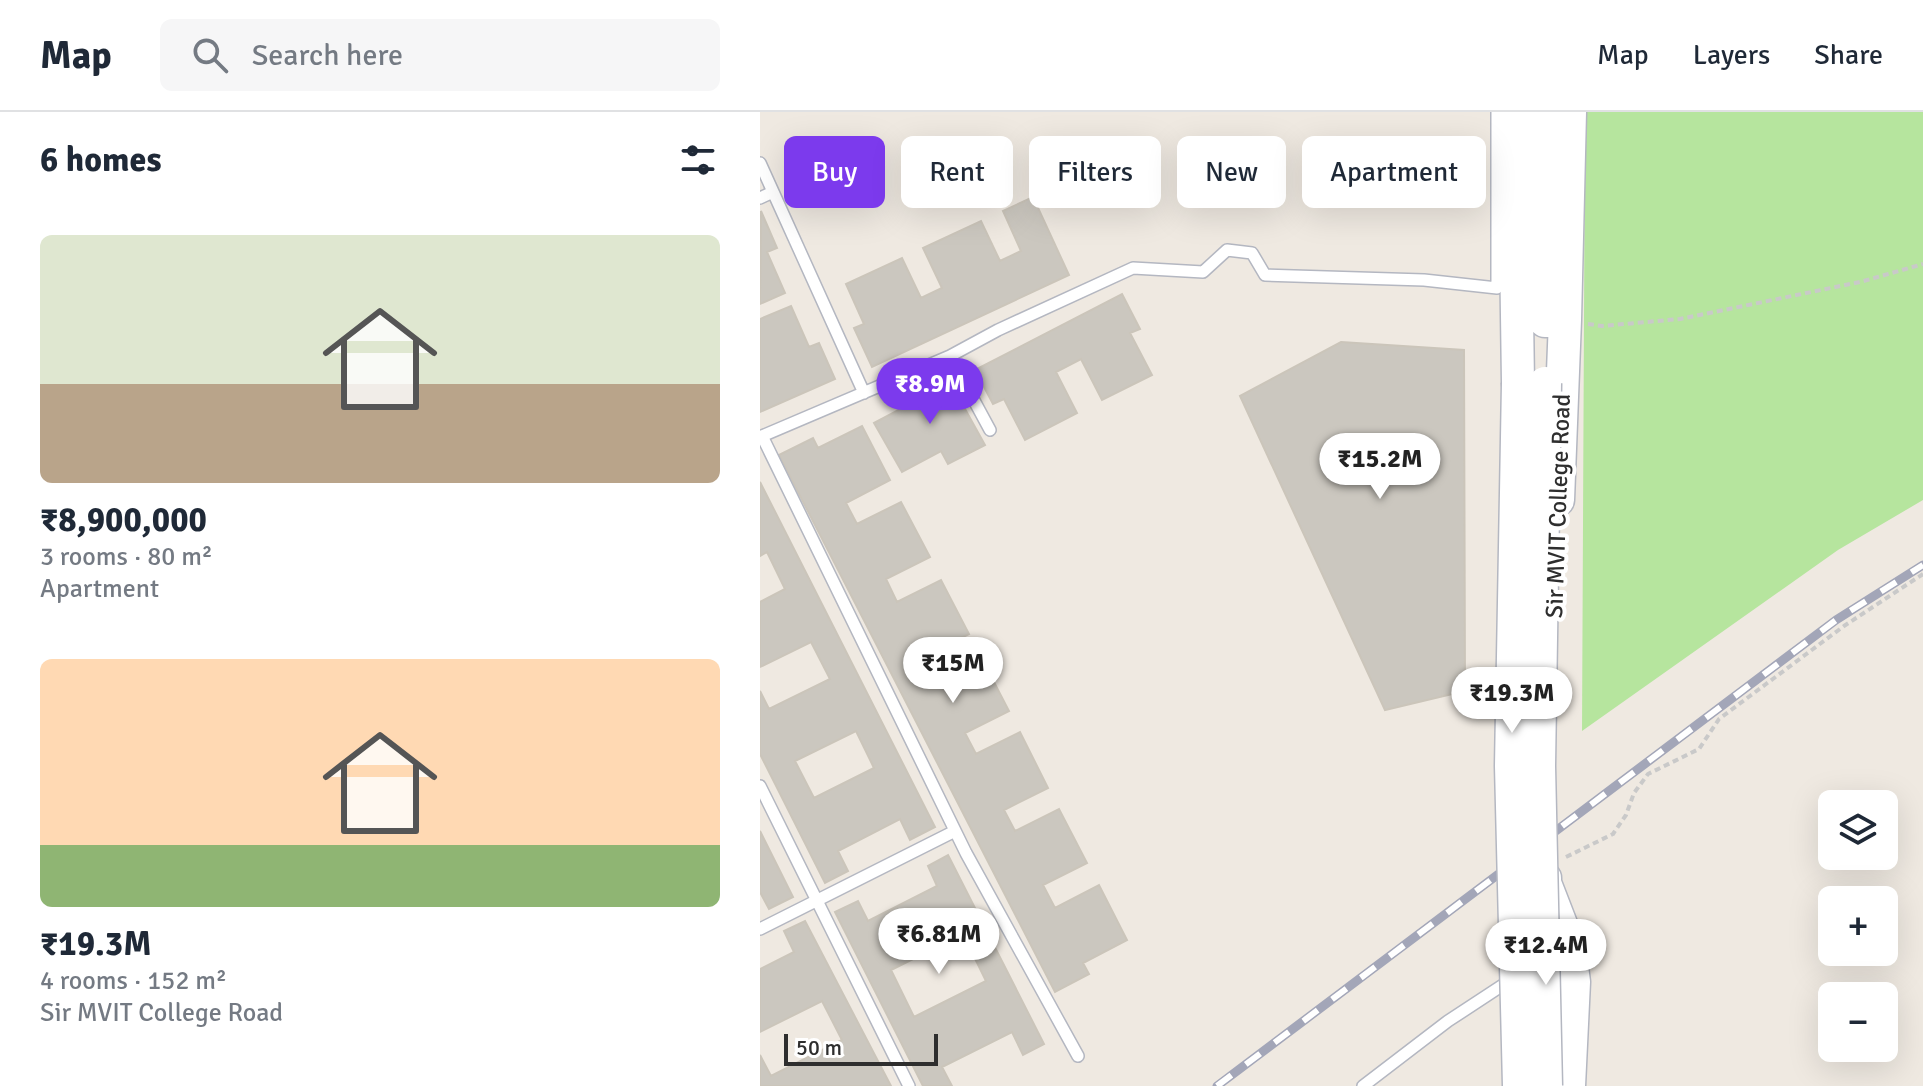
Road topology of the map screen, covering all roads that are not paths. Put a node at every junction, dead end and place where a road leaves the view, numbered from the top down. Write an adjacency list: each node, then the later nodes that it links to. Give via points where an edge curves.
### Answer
1 (1497, 112): 8 (lane, via 1497,288 1265,275 1252,253 1227,250 1203,272 1133,268)
2 (1514, 112): 9 (main road, Sir MVIT College Road)
3 (1542, 112): 9 (main road, Sir MVIT College Road)
4 (1570, 112): 16 (main road, Sir MVIT College Road, via 1545,869 1545,883)
5 (760, 163): 6 (lane)
6 (773, 192): 7 (lane); 10 (lane)
7 (760, 198)
8 (950, 356): 10 (lane); 11 (lane)
9 (1532, 383): 20 (main road, Sir MVIT College Road, bridge, via 1511,766); 21 (main road, Sir MVIT College Road, bridge)
10 (864, 393): 13 (lane, via 762,436)
11 (990, 430)
12 (760, 786): 14 (lane)
13 (955, 831): 14 (lane); 17 (lane)
14 (816, 901): 15 (lane); 18 (lane)
15 (760, 929)
16 (1569, 945): 19 (lane, via 1448,1021); 22 (main road, Sir MVIT College Road, via 1574,982)
17 (1078, 1056)
18 (909, 1086)
19 (1363, 1086)
20 (1519, 1086)
21 (1546, 1086)
22 (1569, 1086)

